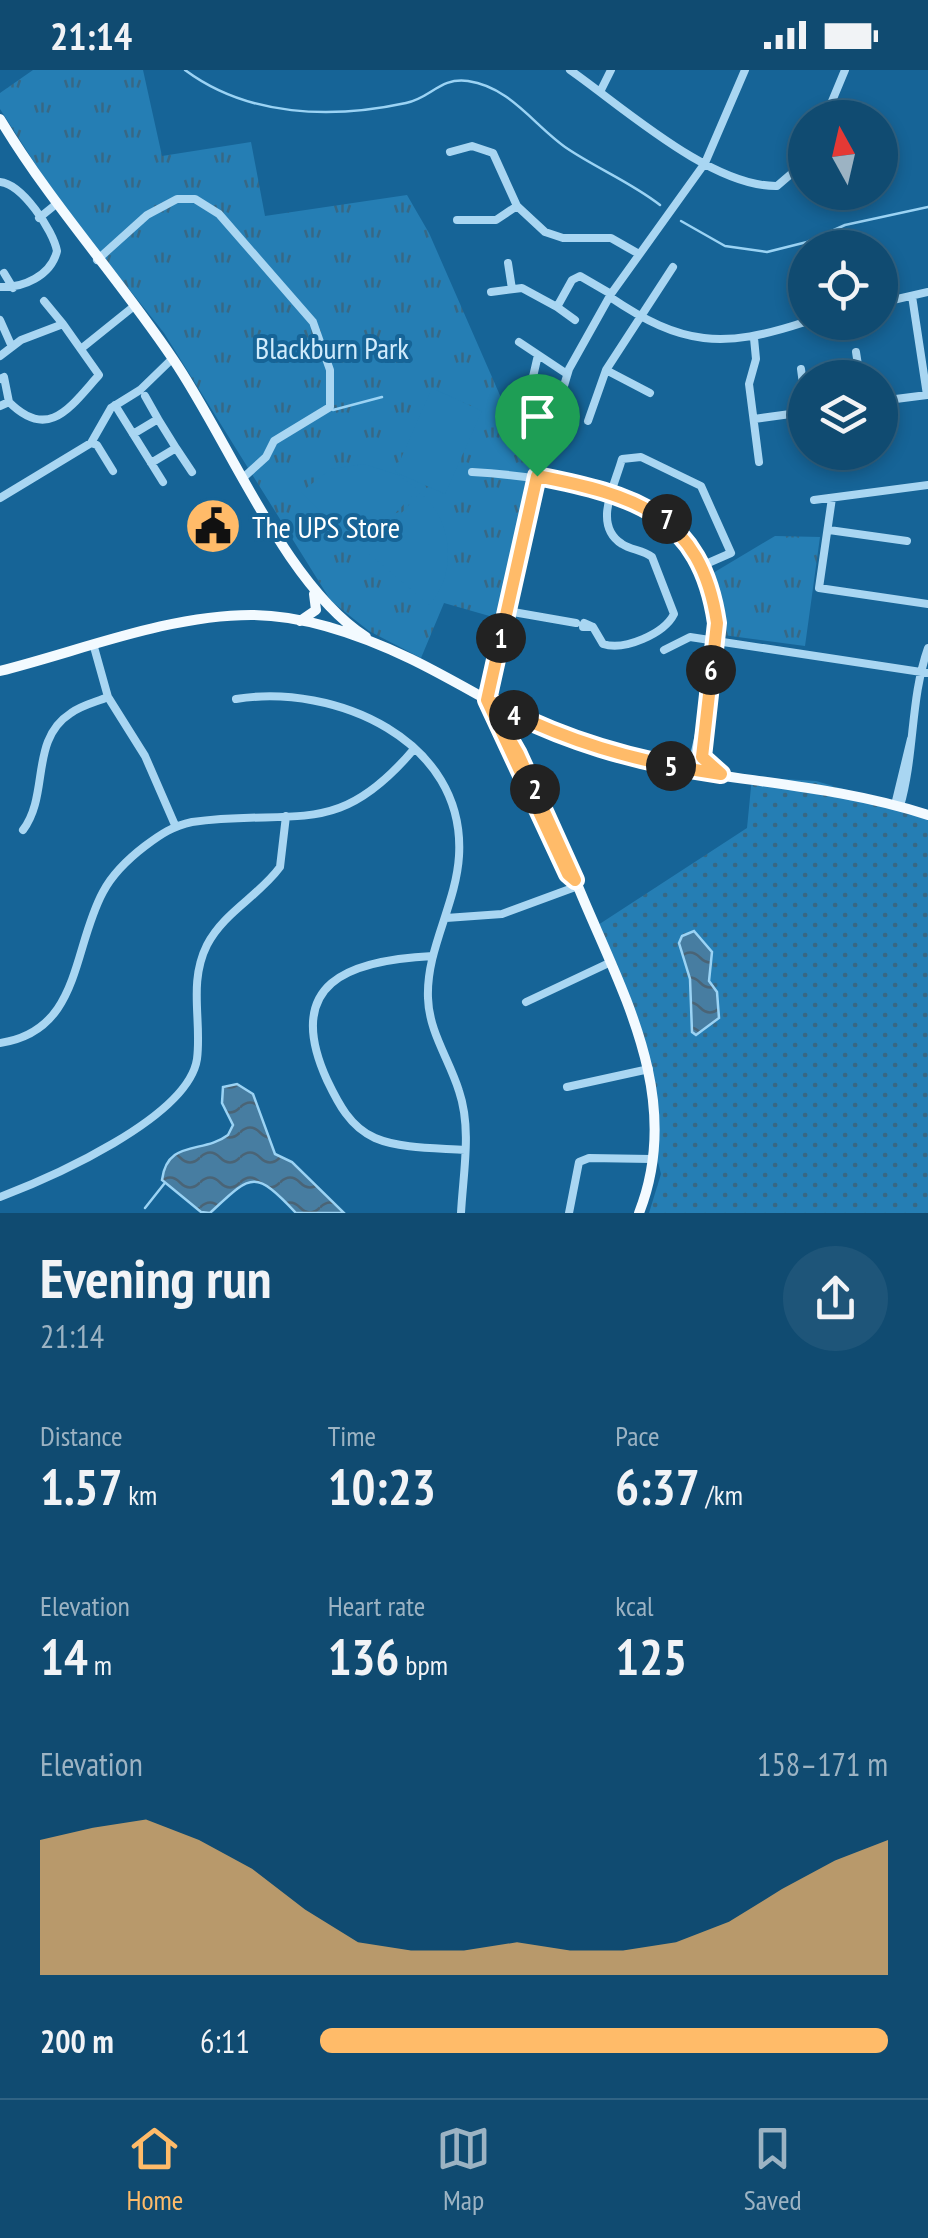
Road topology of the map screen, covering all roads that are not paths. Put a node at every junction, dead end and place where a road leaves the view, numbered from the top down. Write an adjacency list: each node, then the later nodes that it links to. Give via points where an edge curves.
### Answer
1 (570, 70): 5 (street)
2 (611, 70): 5 (street)
3 (745, 70): 9 (street)
4 (846, 70): 6 (street)
5 (600, 92): 9 (street)
6 (834, 100)
7 (0, 119): 12 (main road)
8 (450, 152): 13 (street, via 472,146 494,153)
9 (705, 163): 10 (street, via 746,182 777,186); 16 (street)
10 (788, 177)
11 (0, 182): 14 (street, via 14,186)
12 (55, 204): 14 (street); 17 (main road)
13 (517, 206): 15 (street, via 496,220); 16 (street, via 554,236 610,238)
14 (39, 218): 22 (street, via 55,241 55,260)
15 (457, 220)
16 (640, 254): 26 (street)
17 (97, 260): 30 (main road); 70 (street, via 146,215 177,199 195,199 219,214 313,322 330,370 330,406 274,441)
18 (508, 264): 23 (street)
19 (673, 267): 32 (street)
20 (4, 273): 22 (street)
21 (0, 288): 22 (street)
22 (13, 288)
23 (512, 289): 24 (street); 31 (street)
24 (491, 292)
25 (928, 292): 27 (street)
26 (610, 296): 31 (street, via 580,276); 32 (street); 47 (street)
27 (912, 296): 28 (street); 50 (street)
28 (898, 299)
29 (44, 301): 35 (street)
30 (134, 307): 40 (street); 44 (main road)
31 (557, 307): 34 (street)
32 (638, 316): 37 (street, via 678,336); 46 (street)
33 (0, 320): 39 (street)
34 (576, 320)
35 (63, 324): 39 (street); 40 (street)
36 (788, 327): 37 (street)
37 (754, 338): 58 (street)
38 (520, 342): 42 (street)
39 (12, 347): 43 (street)
40 (82, 348): 55 (street, via 99,376 66,412 44,421)
41 (856, 352): 45 (street)
42 (538, 355): 47 (street); 53 (street)
43 (0, 358): 48 (street)
44 (173, 358): 56 (street); 70 (main road)
45 (857, 360)
46 (606, 370): 49 (street); 60 (street)
47 (567, 374): 69 (street)
48 (2, 378): 55 (street)
49 (650, 393)
50 (927, 395): 52 (street); 54 (street)
51 (145, 396): 59 (street)
52 (898, 399)
53 (528, 403)
54 (928, 403)
55 (5, 404)
56 (116, 406): 61 (street); 62 (street)
57 (788, 414): 58 (street)
58 (754, 418): 64 (street)
59 (158, 420): 61 (street); 63 (street)
60 (588, 421)
61 (134, 434): 65 (street)
62 (93, 439): 66 (street); 74 (street)
63 (176, 448): 65 (street); 67 (street)
64 (759, 462)
65 (151, 463): 71 (street)
66 (113, 471)
67 (192, 472)
68 (472, 472): 69 (street)
69 (537, 476): 73 (street); 82 (street)
70 (244, 477): 80 (main road)
71 (163, 482)
72 (928, 485): 75 (street)
73 (611, 497): 79 (street, via 664,516 683,534); 79 (street, via 622,460 641,457 701,486 731,553); 82 (street, via 607,524 618,542 652,562 674,614 668,625 610,646 584,625)
74 (0, 498)
75 (832, 498): 76 (street); 77 (street)
76 (814, 500)
77 (829, 530): 78 (street); 81 (street, via 819,588)
78 (907, 542)
79 (699, 567): 86 (street, via 714,604)
80 (314, 593): 83 (main road); 84 (main road, via 316,610)
81 (928, 604)
82 (507, 611): 95 (street)
83 (341, 618): 85 (main road); 87 (main road)
84 (300, 621): 85 (main road); 88 (main road, via 227,616)
85 (319, 626): 87 (main road)
86 (716, 641): 90 (street, via 690,636); 92 (street); 96 (street)
87 (380, 646): 95 (main road)
88 (94, 648): 91 (main road); 93 (street)
89 (928, 648): 92 (street)
90 (664, 650)
91 (0, 670)
92 (925, 673): 101 (street)
93 (108, 697): 104 (street); 105 (street, via 70,713 50,732 33,814)
94 (236, 699): 97 (street, via 292,695 345,705)
95 (487, 700): 99 (main road, via 573,742); 106 (main road)
96 (706, 702): 98 (street); 99 (street)
97 (414, 749): 102 (street, via 358,803 327,814); 107 (street, via 441,779 456,811 459,856)
98 (702, 757): 99 (street); 100 (street)
99 (695, 770): 100 (main road)
100 (721, 774): 101 (main road)
101 (897, 805): 103 (main road)
102 (286, 816): 104 (street); 116 (street, via 280,867 206,948 196,992 197,1057 173,1096 142,1127)
103 (928, 816)
104 (174, 825): 111 (street, via 108,883 67,1000 55,1016)
105 (23, 830)
106 (576, 882): 107 (street, via 502,914); 109 (main road)
107 (446, 918): 108 (street)
108 (432, 956): 114 (street, via 428,1010 464,1107); 114 (street, via 353,967 314,1005 310,1035 346,1114 364,1132 395,1144)
109 (610, 962): 110 (street); 112 (main road)
110 (526, 1002)
111 (0, 1043)
112 (649, 1070): 113 (street); 115 (main road)
113 (567, 1087)
114 (465, 1150): 117 (street)
115 (652, 1160): 118 (street, via 578,1160); 119 (main road)
116 (0, 1197)
117 (460, 1213)
118 (569, 1213)
119 (639, 1213)

